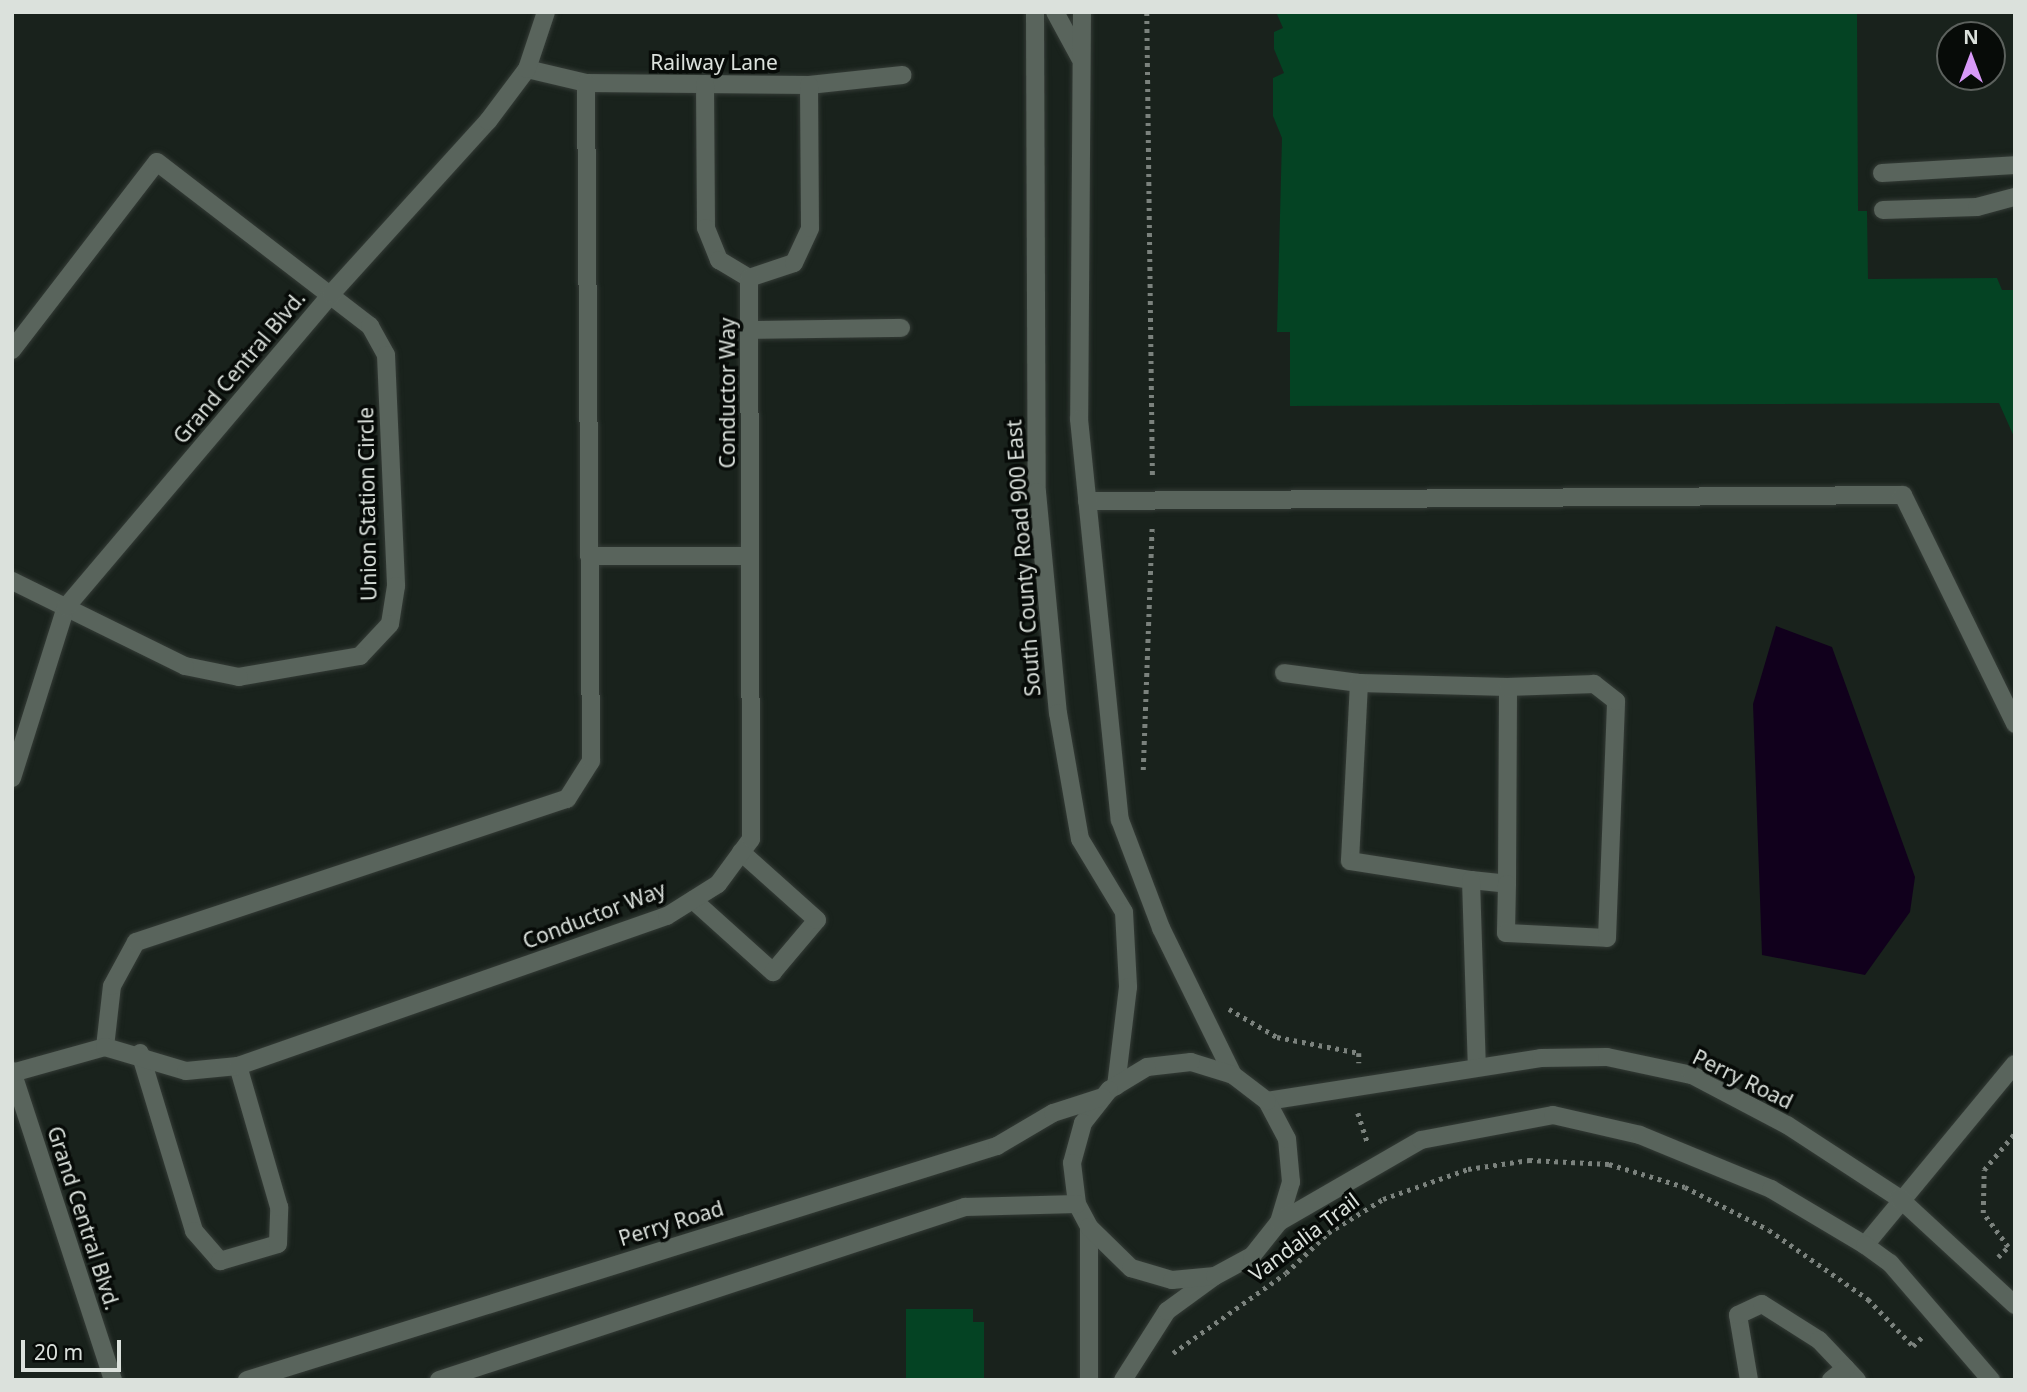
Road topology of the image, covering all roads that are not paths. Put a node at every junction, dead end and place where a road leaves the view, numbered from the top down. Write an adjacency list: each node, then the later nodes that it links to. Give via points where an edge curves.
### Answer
1 (546, 12): 6 (street, Grand Central Blvd.)
2 (1035, 12): 41 (street, South County Road 900 East, via 1037,492 1058,713 1080,839 1124,912 1128,987)
3 (1055, 12): 5 (street)
4 (1082, 12): 5 (street)
5 (1082, 61): 20 (street, via 1079,419)
6 (527, 69): 8 (street, Railway Lane); 16 (street, Grand Central Blvd.)
7 (902, 75): 10 (street, Railway Lane)
8 (586, 83): 9 (street, Railway Lane); 21 (street)
9 (705, 84): 10 (street, Railway Lane); 15 (street, via 706,228 719,260)
10 (809, 85): 15 (street, via 810,228 794,263)
11 (2015, 165): 12 (street)
12 (1882, 173)
13 (2015, 197): 14 (street, via 1978,207)
14 (1883, 210)
15 (749, 278): 18 (street, Conductor Way)
16 (331, 294): 19 (street, Union Station Circle, via 157,162); 24 (street, Grand Central Blvd.); 24 (street, Union Station Circle, via 370,326 386,355 396,586 390,624 360,656 239,677 185,666)
17 (901, 328): 18 (street)
18 (749, 330): 22 (street, Conductor Way)
19 (12, 350)
20 (1087, 501): 28 (street, via 1903,495); 40 (street, via 1120,820 1161,928)
21 (589, 556): 22 (street); 34 (street, via 591,761 567,799 135,942 112,986)
22 (750, 556): 30 (street, Conductor Way, via 751,839)
23 (12, 581): 24 (street, Union Station Circle)
24 (66, 607): 29 (street, Grand Central Blvd.)
25 (1284, 673): 26 (street)
26 (1359, 683): 27 (street); 31 (street, via 1350,861)
27 (1508, 687): 32 (street); 32 (street, via 1594,684 1616,701 1607,938 1506,933)
28 (2015, 724)
29 (12, 778)
30 (741, 852): 33 (street, Conductor Way, via 718,884); 33 (street, via 817,920 773,972)
31 (1471, 880): 32 (street); 38 (street)
32 (1507, 884)
33 (693, 900): 37 (street, Conductor Way, via 667,916)
34 (105, 1047): 35 (street, Conductor Way); 39 (street, Conductor Way)
35 (140, 1053): 37 (street, Conductor Way, via 186,1071); 37 (street, via 194,1231 220,1261 278,1244 279,1207)
36 (2015, 1064): 43 (street)
37 (238, 1066)
38 (1477, 1066): 42 (street, Perry Road); 43 (street, Perry Road, via 1607,1057 1692,1075 1787,1125)
39 (12, 1072): 51 (street, Grand Central Blvd.)
40 (1233, 1074): 41 (street, Perry Road, via 1191,1062 1147,1067); 42 (street, Perry Road)
41 (1110, 1091): 44 (street, Perry Road, via 1083,1123 1072,1163); 52 (street, Perry Road, via 1053,1113 997,1146)
42 (1267, 1101): 45 (street, Perry Road, via 1287,1139 1291,1181)
43 (1899, 1198): 47 (street); 49 (street, Perry Road)
44 (1077, 1204): 46 (street, Perry Road); 53 (street, via 965,1207)
45 (1279, 1222): 47 (street, Perry Road, via 1421,1140 1553,1115 1640,1135 1759,1184); 48 (street, Perry Road, via 1252,1256)
46 (1089, 1227): 48 (street, Perry Road, via 1131,1268 1172,1280); 54 (street)
47 (1865, 1245): 58 (street, Perry Road, via 1890,1263)
48 (1215, 1276): 55 (street, via 1167,1311)
49 (2015, 1305)
50 (1851, 1374): 56 (street, via 1819,1340 1762,1304 1738,1315); 57 (street)
51 (113, 1380)
52 (247, 1380)
53 (439, 1380)
54 (1090, 1380)
55 (1124, 1380)
56 (1749, 1380)
57 (1831, 1380)
58 (1991, 1380)

